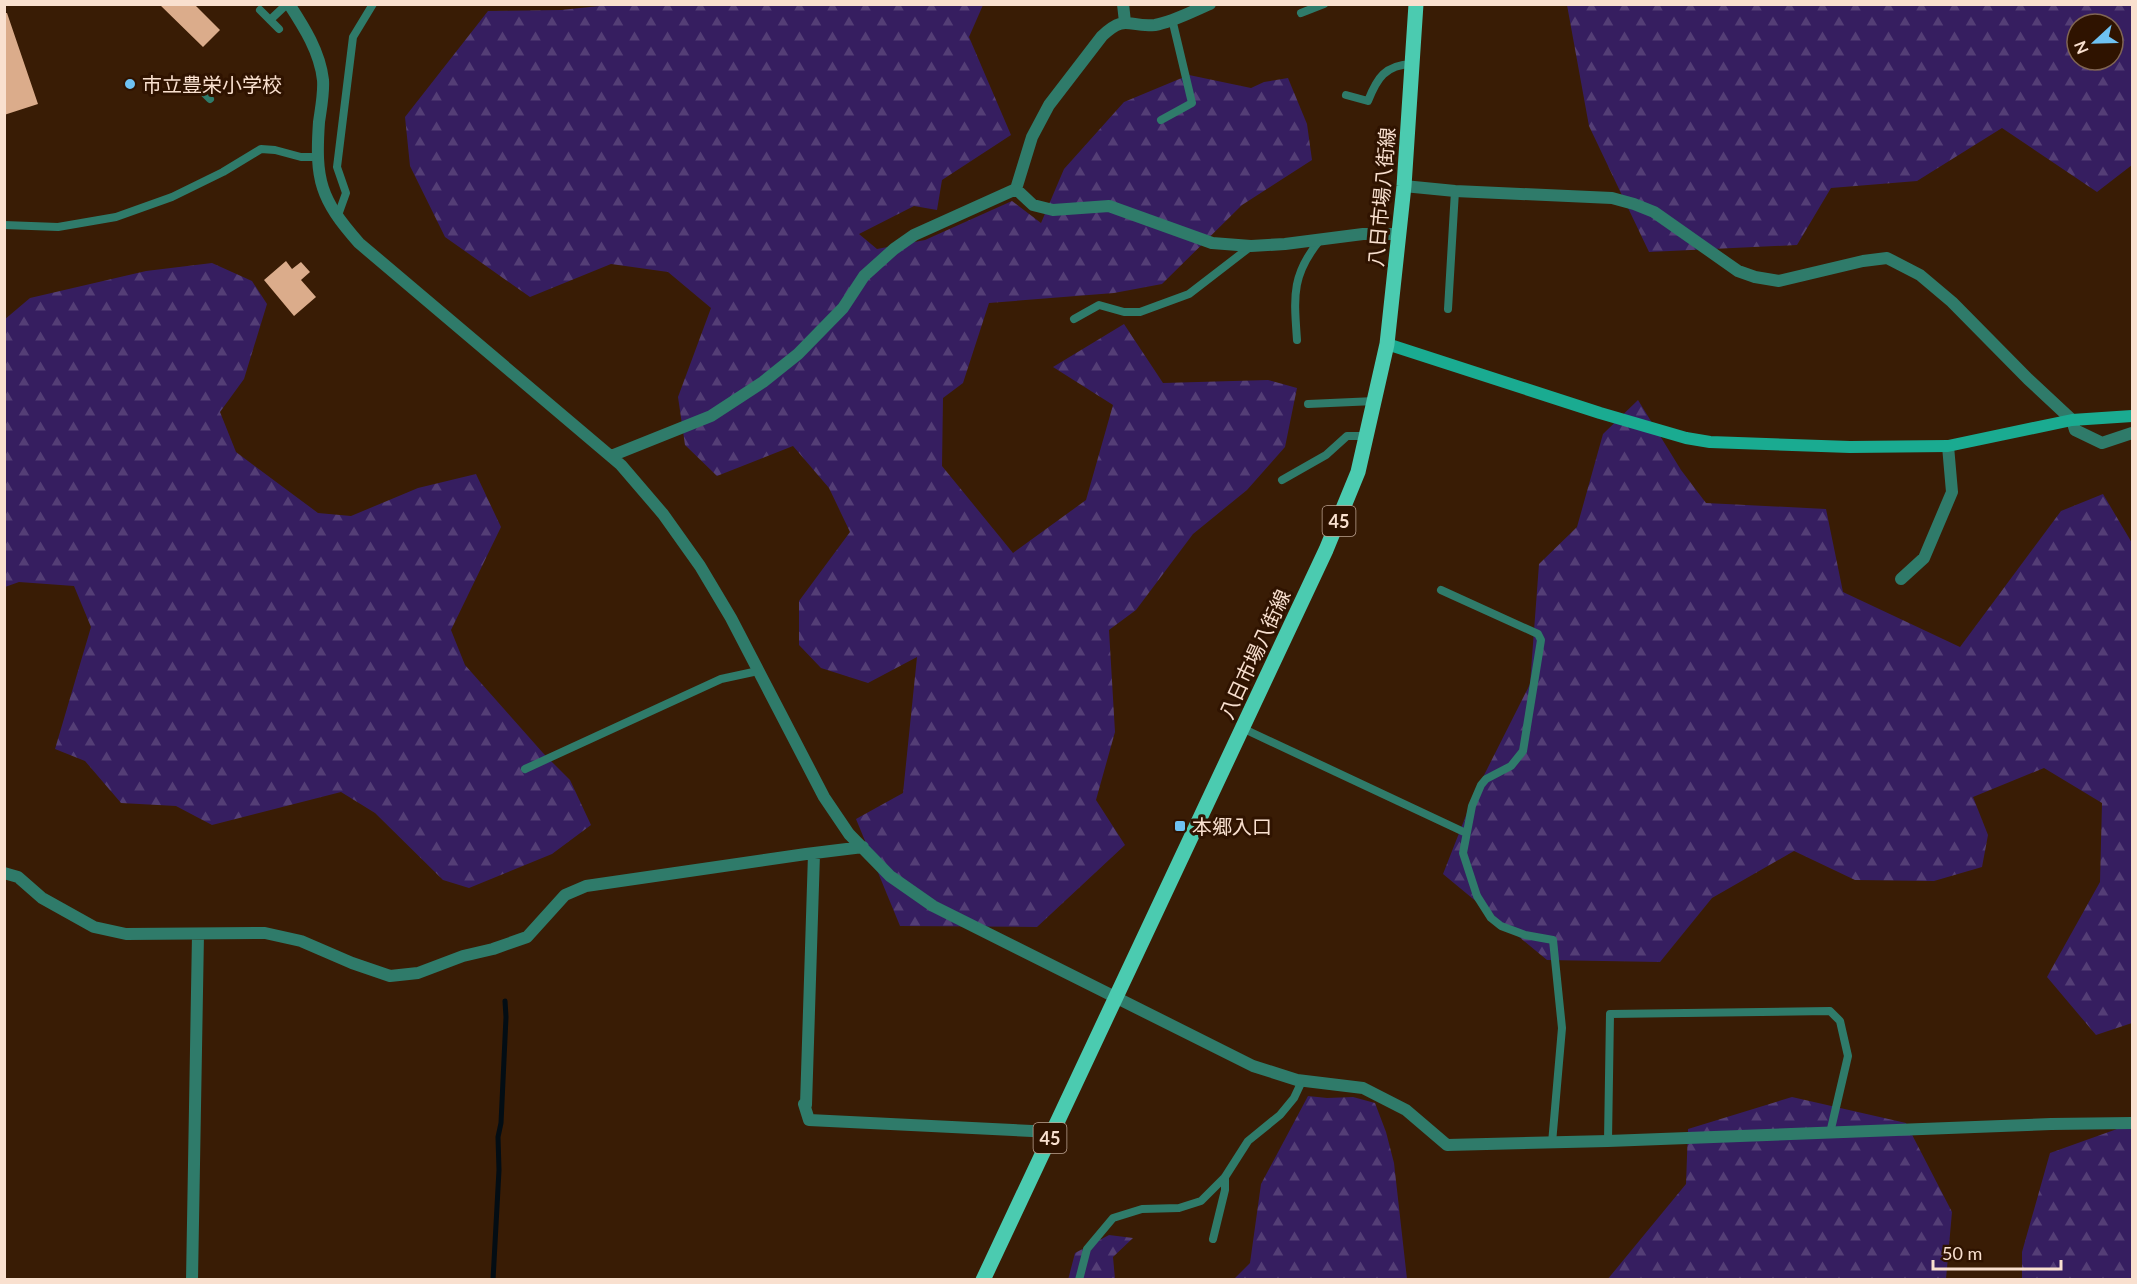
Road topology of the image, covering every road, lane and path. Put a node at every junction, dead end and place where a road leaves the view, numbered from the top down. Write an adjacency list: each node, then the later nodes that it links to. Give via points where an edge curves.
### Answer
1 (288, 4): 10 (lane); 18 (street, via 306,30 323,80)
2 (373, 4): 22 (lane, via 353,37 337,167 346,193)
3 (1123, 4): 11 (street)
4 (1210, 4): 9 (street)
5 (1324, 4): 8 (lane)
6 (1416, 4): 13 (main road, 八日市場八街線 / 45)
7 (260, 10): 10 (lane)
8 (1301, 13)
9 (1172, 19): 11 (street, via 1156,25); 17 (lane, via 1192,103)
10 (270, 20): 12 (lane)
11 (1125, 21): 20 (street, via 1102,36 1049,105 1032,137)
12 (279, 29)
13 (1412, 64): 15 (lane, via 1389,69 1376,81 1368,101); 19 (main road, 八日市場八街線 / 45)
14 (191, 80): 16 (lane)
15 (1346, 95)
16 (210, 99)
17 (1161, 120)
18 (317, 157): 22 (street, via 322,190); 23 (lane, via 261,149 172,197 116,217 58,227)
19 (1404, 186): 21 (street); 24 (main road, 八日市場八街線 / 45)
20 (1016, 189): 26 (street, via 1034,205 1053,210 1109,206 1212,243); 38 (street, via 925,230 894,249 864,276 843,308 805,347 763,382 711,416)
21 (1455, 191): 27 (lane); 34 (street, via 1612,198 1634,204 1654,212 1738,272 1779,281 1887,258 1920,275 1952,302)
22 (337, 218): 38 (street, via 359,243)
23 (4, 225)
24 (1400, 234): 25 (street); 30 (main road, 八日市場八街線 / 45)
25 (1321, 239): 26 (street); 29 (lane, via 1299,274 1294,298)
26 (1251, 246): 28 (lane, via 1189,294 1140,312 1099,305)
27 (1449, 309)
28 (1074, 319)
29 (1297, 340)
30 (1387, 344): 31 (main road, 八日市場八街線 / 45); 37 (street, via 1686,438 1850,447)
31 (1375, 401): 32 (lane); 36 (main road, 八日市場八街線 / 45)
32 (1308, 404)
33 (2133, 416): 34 (street)
34 (2072, 420): 35 (street, via 2075,430 2102,443); 37 (street)
35 (2133, 433)
36 (1367, 436): 39 (lane, via 1347,436 1326,455); 43 (main road, 八日市場八街線 / 45, via 1345,508)
37 (1948, 446): 40 (street, via 1952,492 1924,558)
38 (611, 456): 42 (street, via 663,514 700,566)
39 (1282, 480)
40 (1901, 579)
41 (1441, 590): 45 (lane, via 1538,634 1541,640 1523,751 1511,766 1481,785)
42 (758, 671): 44 (lane, via 721,680); 46 (street, via 824,796)
43 (1242, 728): 45 (lane); 50 (main road, 八日市場八街線 / 45)
44 (525, 769)
45 (1466, 833): 56 (lane, via 1464,859 1477,896 1491,918 1525,935 1553,940 1562,1028)
46 (863, 848): 47 (street); 50 (street, via 890,876 933,906)
47 (814, 854): 49 (street, via 585,886 565,895 527,937 418,973 390,975 301,941 265,933); 53 (street, via 804,1104 808,1120)
48 (4, 873): 49 (street, via 18,877 42,898 94,927 126,934)
49 (198, 934): 59 (street)
50 (1116, 996): 51 (street, via 1253,1066); 53 (main road, 八日市場八街線 / 45)
51 (1302, 1081): 56 (street, via 1363,1088 1407,1110 1447,1145); 57 (lane, via 1287,1106 1248,1141)
52 (2133, 1124): 54 (street)
53 (1053, 1132): 60 (main road, 八日市場八街線 / 45)
54 (1830, 1133): 55 (street); 55 (lane, via 1848,1056 1840,1021 1830,1011 1610,1014)
55 (1608, 1142): 56 (street)
56 (1552, 1143)
57 (1225, 1177): 58 (lane); 61 (lane, via 1201,1201 1179,1208 1142,1209 1113,1218 1087,1249)
58 (1213, 1239)
59 (192, 1280)
60 (983, 1280)
61 (1079, 1280)

